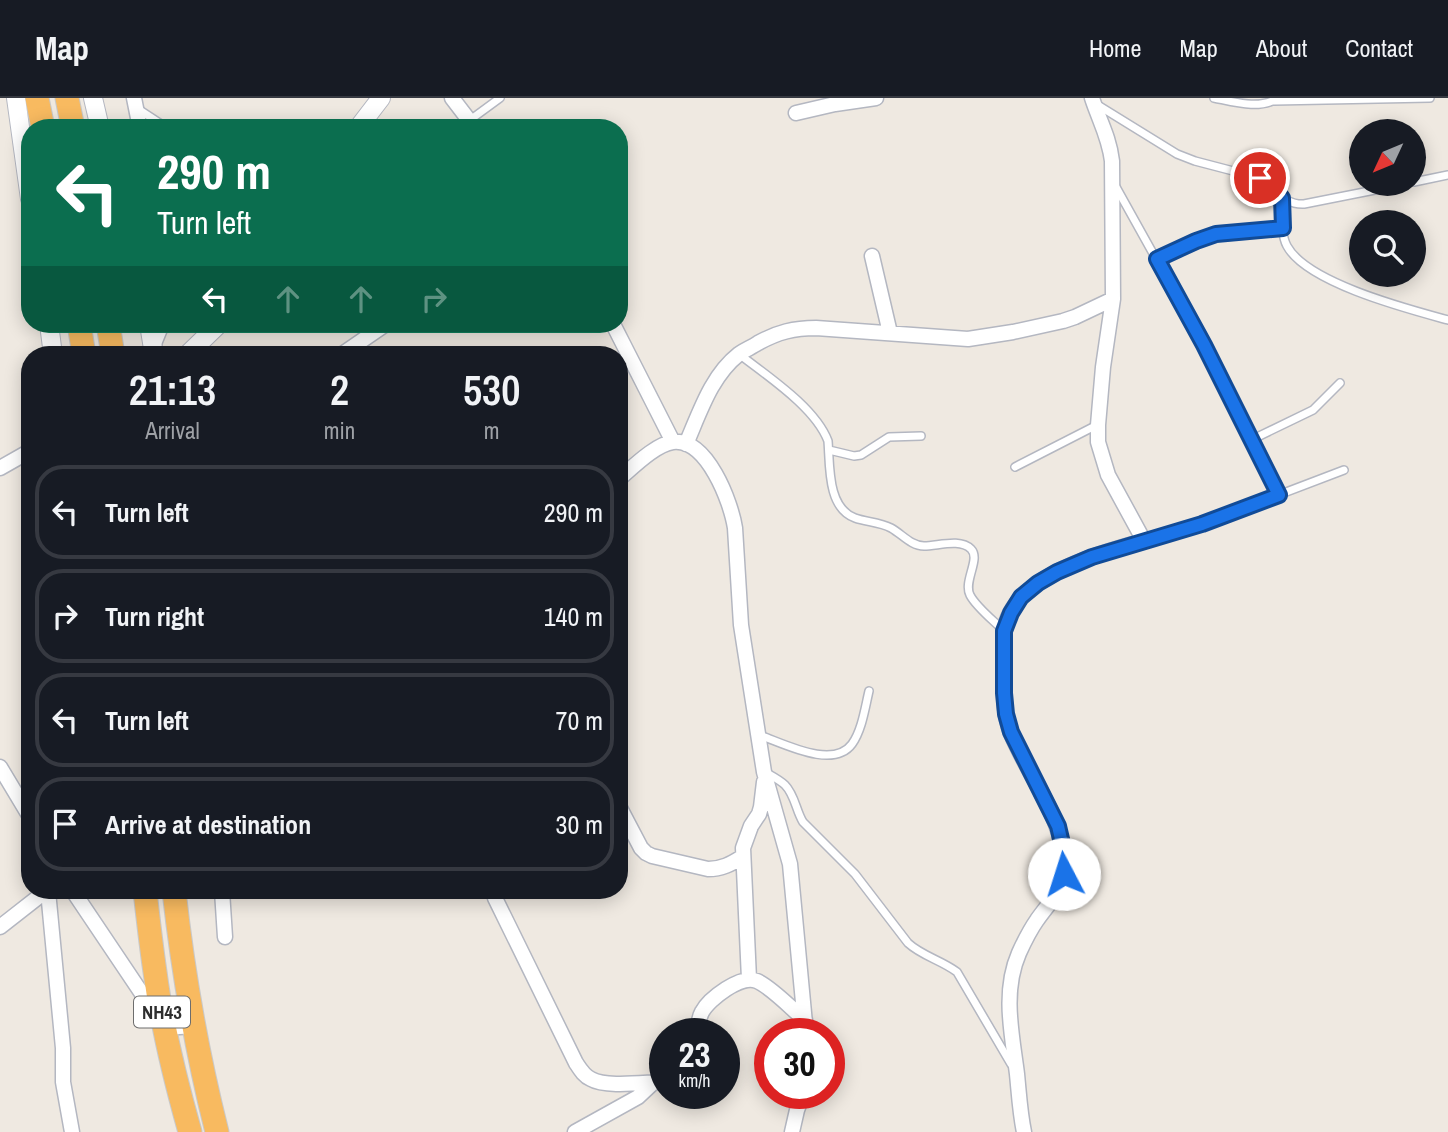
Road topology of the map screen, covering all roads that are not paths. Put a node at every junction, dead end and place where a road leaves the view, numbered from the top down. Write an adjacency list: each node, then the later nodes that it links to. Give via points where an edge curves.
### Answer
1 (16, 98): 22 (street)
2 (37, 98): 15 (highway)
3 (67, 98): 16 (highway)
4 (93, 98): 17 (street)
5 (452, 98): 20 (street)
6 (500, 98): 21 (lane)
7 (876, 98): 14 (street)
8 (1214, 98): 12 (lane, via 1260,104)
9 (1430, 98): 12 (lane)
10 (375, 100): 19 (street)
11 (1092, 100): 24 (street, via 1110,145); 27 (lane, via 1177,154 1260,178)
12 (1276, 100)
13 (135, 102): 18 (lane)
14 (796, 113)
15 (41, 119)
16 (71, 119)
17 (98, 119)
18 (155, 119)
19 (363, 119)
20 (469, 119)
21 (478, 119)
22 (21, 134)
23 (1448, 175): 25 (lane)
24 (1112, 180): 30 (lane); 31 (street)
25 (1426, 180)
26 (1349, 195): 27 (lane, via 1304,204)
27 (1282, 198): 28 (lane)
28 (1283, 228): 30 (lane, via 1216,234); 32 (lane, via 1289,249 1327,279)
29 (872, 256): 35 (street)
30 (1157, 259): 43 (lane)
31 (1113, 299): 35 (street, via 1063,321 982,338); 41 (street)
32 (1448, 320)
33 (210, 333): 36 (street)
34 (373, 333): 37 (street)
35 (890, 333): 39 (street, via 786,330)
36 (196, 346)
37 (354, 346)
38 (628, 351): 44 (street)
39 (739, 354): 44 (street, via 714,381); 45 (lane, via 812,416 825,433)
40 (1340, 383): 43 (lane, via 1313,410)
41 (1098, 425): 47 (lane); 52 (street, via 1108,474)
42 (921, 436): 45 (lane, via 889,438 861,455)
43 (1251, 440): 51 (lane)
44 (680, 443): 50 (street, via 658,449); 55 (street, via 698,451 709,465 732,513 741,625)
45 (829, 450): 53 (lane, via 836,502 850,517 882,524 917,545 956,543 970,548 974,560 970,594)
46 (21, 456): 48 (street)
47 (1015, 467)
48 (0, 468)
49 (1344, 470): 51 (lane)
50 (628, 472)
51 (1279, 495): 52 (lane)
52 (1144, 541): 53 (street, via 1092,557 1038,583 1021,597)
53 (1004, 631): 76 (street, via 1006,714 1058,826 1064,852 1064,874 1057,893 1036,922 1012,976 1009,1000)
54 (869, 691): 55 (lane, via 857,735 840,753 816,755)
55 (758, 735): 57 (street)
56 (0, 767): 58 (street)
57 (764, 772): 60 (street, via 761,807); 73 (street, via 790,864); 76 (lane, via 786,786 803,822 855,874 908,943 957,972)
58 (21, 802)
59 (628, 823): 60 (street, via 641,848 652,856 708,869 727,867)
60 (742, 857): 70 (street)
61 (37, 899): 68 (street)
62 (48, 899): 80 (street, via 63,1082)
63 (78, 899): 75 (street)
64 (146, 899): 75 (highway, NH43)
65 (175, 899): 74 (highway, NH43)
66 (223, 899): 69 (street)
67 (495, 899): 77 (street, via 583,1073 602,1084)
68 (0, 927)
69 (225, 937)
70 (749, 979): 71 (street, via 723,992); 72 (street, via 758,981)
71 (699, 1018)
72 (797, 1018)
73 (805, 1018)
74 (194, 1026): 75 (street); 82 (highway, NH43)
75 (165, 1028): 81 (highway, NH43)
76 (1017, 1074): 85 (street)
77 (649, 1082)
78 (649, 1089): 83 (street)
79 (797, 1109): 84 (street)
80 (72, 1132)
81 (190, 1132)
82 (218, 1132)
83 (575, 1132)
84 (792, 1132)
85 (1024, 1132)

